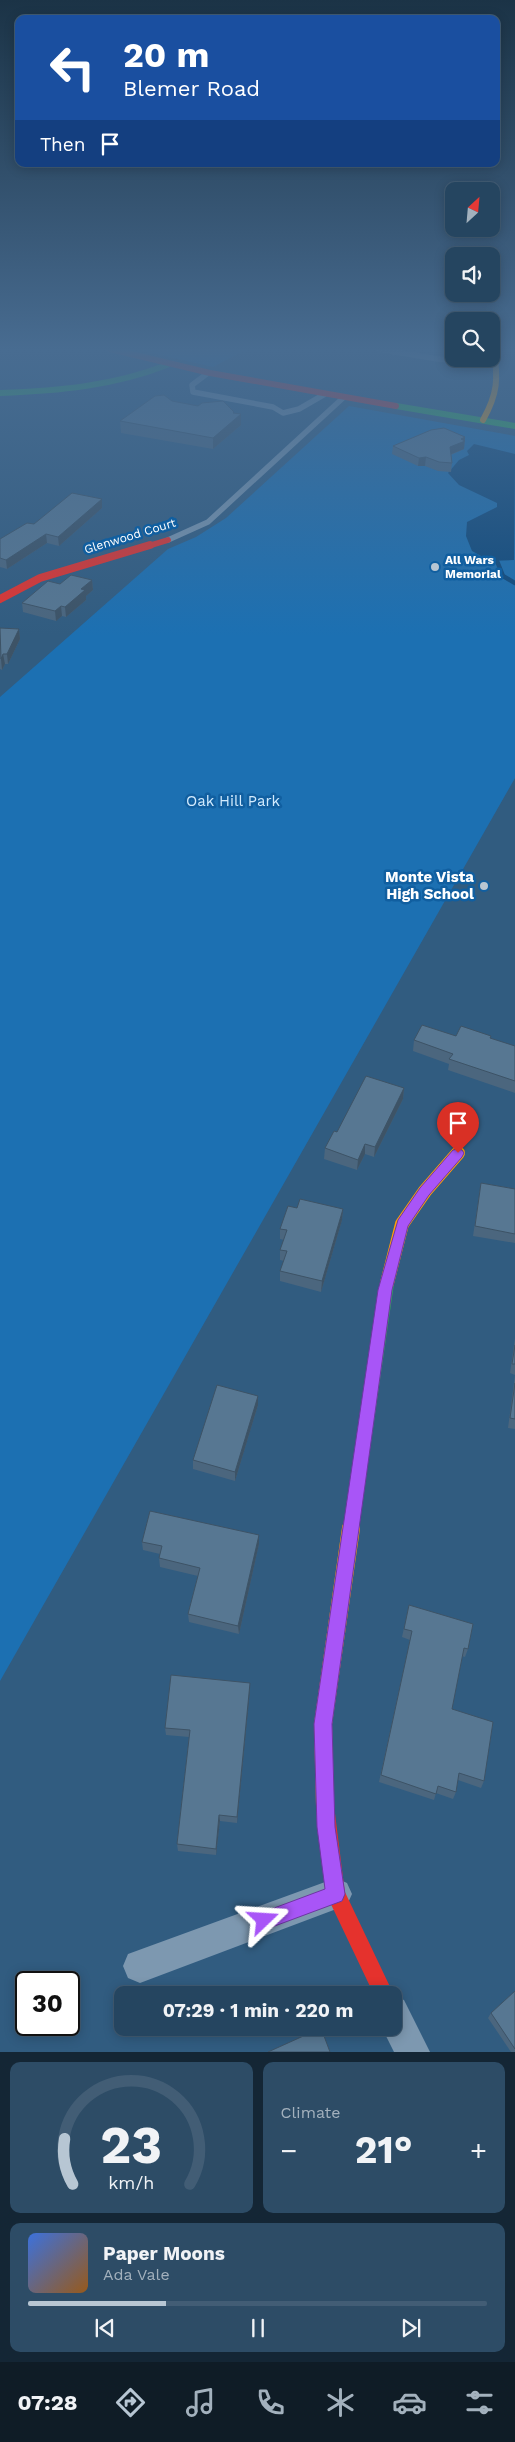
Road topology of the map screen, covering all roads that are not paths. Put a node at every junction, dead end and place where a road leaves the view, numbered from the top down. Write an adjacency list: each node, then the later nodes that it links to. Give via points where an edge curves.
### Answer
1 (292, 445): 2 (lane, Glenwood Court, via 208,522)
2 (168, 540): 3 (street, Glenwood Court, via 40,578)
3 (0, 599)
4 (458, 1153): 5 (street, via 402,1224 385,1290 323,1724 326,1827)
5 (336, 1894): 6 (street); 7 (street)
6 (140, 1966)
7 (380, 1986)
8 (402, 2031): 9 (street)
9 (413, 2052)

